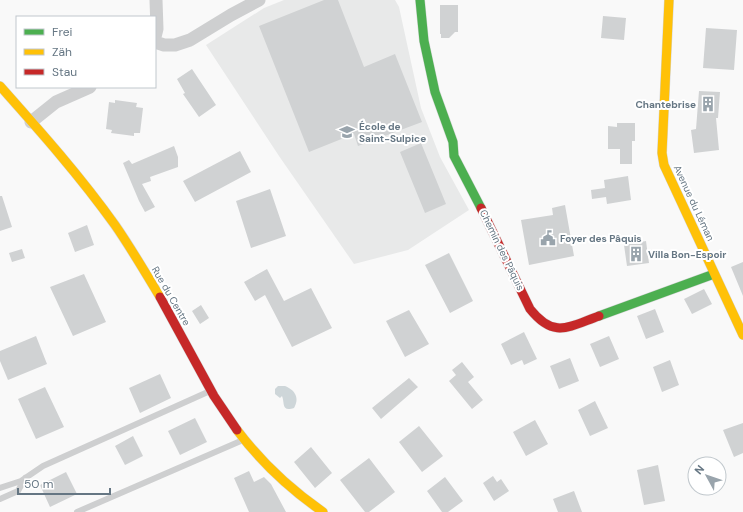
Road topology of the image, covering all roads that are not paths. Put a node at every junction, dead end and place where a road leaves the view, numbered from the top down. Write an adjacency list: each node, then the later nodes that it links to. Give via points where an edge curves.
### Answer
1 (156, 0): 5 (street)
2 (259, 0): 6 (street, via 190,40 175,45)
3 (420, 0): 10 (street, Chemin des Pâquis, via 424,41 435,92 453,142 454,156 530,309 537,318 559,329 572,326)
4 (669, 0): 10 (street, Avenue du Léman, via 662,153 664,165)
5 (156, 33)
6 (156, 42)
7 (0, 86): 9 (street, Rue du Centre)
8 (88, 88): 9 (street, via 56,102)
9 (31, 122): 12 (street, Rue du Centre, via 122,236 156,290)
10 (714, 274): 11 (street, Avenue du Léman)
11 (743, 335)
12 (211, 390): 13 (street, Rue du Centre); 14 (lane, via 43,466)
13 (244, 439): 17 (lane); 18 (street, Rue du Centre, via 291,488)
14 (25, 478): 15 (lane); 16 (lane, via 18,491)
15 (0, 488)
16 (0, 499)
17 (78, 512)
18 (323, 512)

